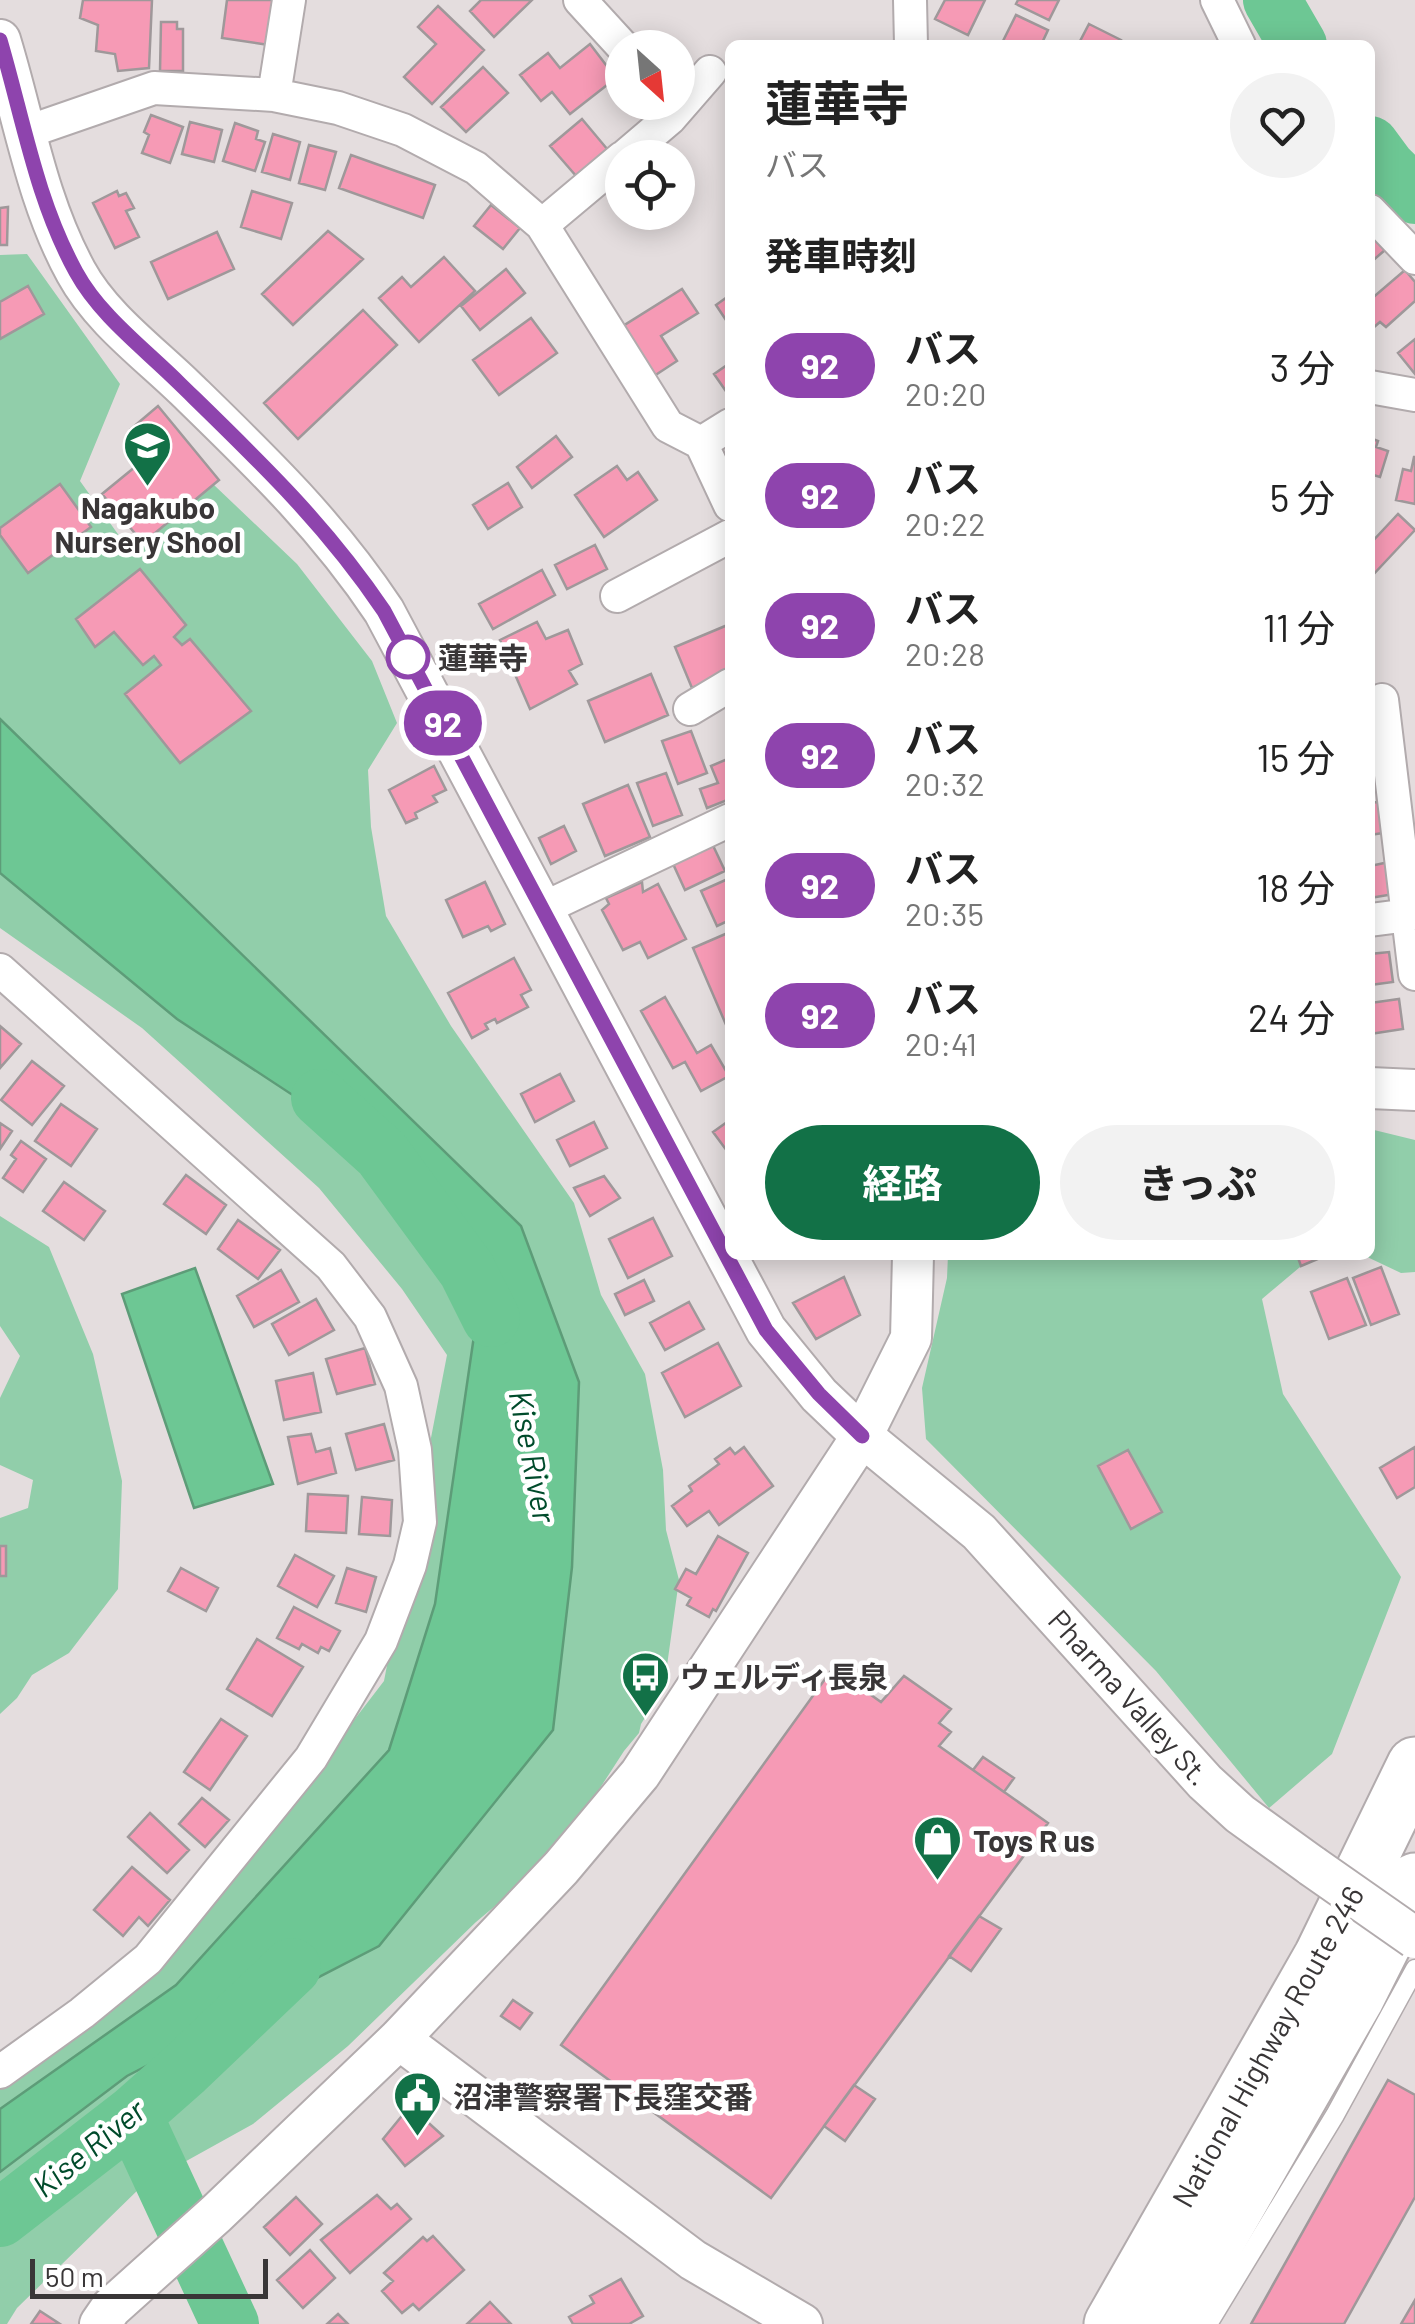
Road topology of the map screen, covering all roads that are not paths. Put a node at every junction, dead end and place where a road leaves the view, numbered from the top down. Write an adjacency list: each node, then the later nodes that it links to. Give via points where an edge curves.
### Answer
1 (289, 0): 10 (street)
2 (580, 0): 5 (street)
3 (910, 0): 7 (street)
4 (1216, 0): 8 (street)
5 (608, 30)
6 (0, 40): 11 (street, Pharma Valley St.)
7 (911, 40)
8 (1236, 40)
9 (706, 71): 12 (street)
10 (274, 94): 11 (street, via 154,88); 15 (street, via 403,130 476,168)
11 (24, 132): 29 (street, Pharma Valley St., via 46,208 77,275 106,313 295,496 352,564 384,611)
12 (644, 140)
13 (605, 173): 15 (street)
14 (1375, 217): 16 (street)
15 (542, 225): 20 (street, via 668,426)
16 (1415, 258)
17 (1375, 388): 18 (street)
18 (1415, 395)
19 (725, 427): 20 (street)
20 (701, 443): 21 (street)
21 (725, 495)
22 (725, 539): 23 (street)
23 (617, 596)
24 (725, 688): 26 (street)
25 (1382, 700): 27 (street)
26 (690, 708)
27 (1381, 770): 30 (street)
28 (725, 822): 29 (street)
29 (542, 909): 36 (street, Pharma Valley St.)
30 (1409, 915): 31 (street); 33 (street)
31 (1375, 919)
32 (0, 970): 45 (street, via 331,1266 370,1317 401,1386 415,1450 420,1522 382,1641 312,1758 148,1960)
33 (1415, 974)
34 (1375, 1088): 35 (street)
35 (1415, 1090)
36 (725, 1253)
37 (729, 1260): 39 (street, Pharma Valley St., via 766,1330)
38 (912, 1260): 39 (street, via 911,1338)
39 (862, 1436): 42 (street, Pharma Valley St., bridge, via 979,1532 1240,1814); 44 (street, via 640,1774 561,1868)
40 (1415, 1764): 48 (highway, National Highway Route 246, via 1322,1956)
41 (1415, 1882): 49 (highway, National Highway Route 246)
42 (1415, 1938)
43 (1415, 1969): 50 (lane)
44 (398, 2039): 46 (street); 47 (street, via 694,2260)
45 (0, 2072)
46 (100, 2324)
47 (802, 2324)
48 (1112, 2324)
49 (1169, 2324)
50 (1208, 2324)

